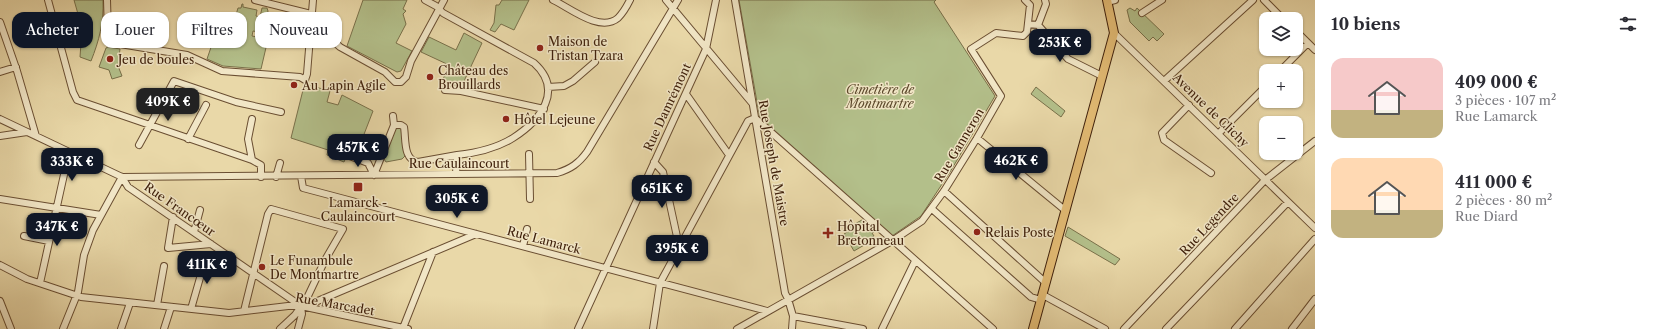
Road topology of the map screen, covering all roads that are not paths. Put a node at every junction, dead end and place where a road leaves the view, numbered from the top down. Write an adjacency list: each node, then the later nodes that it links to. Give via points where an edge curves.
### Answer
1 (48, 0): 57 (street, via 77,100)
2 (107, 0): 33 (street, via 108,33 114,43 187,55 222,71 300,77 305,80)
3 (255, 0): 23 (street)
4 (313, 0): 24 (street)
5 (425, 0): 22 (street)
6 (444, 0): 22 (street)
7 (553, 0): 20 (street)
8 (569, 0): 20 (street)
9 (629, 0): 20 (street, via 618,17 605,24 593,22)
10 (666, 0): 21 (street)
11 (678, 0): 21 (street, Rue Caulaincourt)
12 (716, 0): 35 (street, Rue Damrémont)
13 (735, 0): 47 (street, Rue Joseph de Maistre)
14 (1025, 0): 28 (street, via 1030,5)
15 (1045, 0): 29 (street, via 1046,4)
16 (1162, 0): 26 (street)
17 (1253, 0): 42 (street)
18 (1264, 0): 25 (street)
19 (1110, 1): 30 (main road)
20 (566, 6)
21 (672, 8): 35 (street); 76 (street, Rue Caulaincourt, via 580,162 557,174)
22 (439, 10): 34 (street, via 411,61 406,77 401,82 395,82 385,72); 43 (street, via 534,63)
23 (292, 12)
24 (312, 12)
25 (1276, 12)
26 (1142, 13)
27 (0, 22): 39 (street)
28 (1028, 24): 29 (street); 62 (street, Rue Ganneron, via 1027,32 1023,36 996,33 971,49 1001,96)
29 (1038, 25): 41 (street, via 1068,59)
30 (1114, 33): 41 (main road); 42 (street, Avenue de Clichy)
31 (1303, 38): 32 (street)
32 (1308, 43): 36 (street); 38 (street)
33 (309, 48)
34 (342, 48)
35 (706, 49): 46 (street, Rue Damrémont); 47 (street)
36 (1315, 50)
37 (595, 62): 43 (street, via 564,86)
38 (1287, 64)
39 (16, 68): 40 (street); 61 (street)
40 (0, 72)
41 (1102, 76): 90 (main road)
42 (1164, 81): 49 (street, Avenue de Clichy)
43 (548, 88): 50 (street)
44 (445, 90): 50 (street, via 461,91)
45 (1259, 93): 59 (street)
46 (686, 94): 70 (street); 72 (street, Rue Damrémont)
47 (753, 104): 53 (street, Rue Joseph de Maistre)
48 (206, 105): 63 (street)
49 (1189, 105): 59 (street, Avenue de Clichy); 74 (street, via 1162,133 1164,140)
50 (544, 109): 69 (street, via 513,138 486,149)
51 (281, 112): 57 (street, via 236,102 174,81)
52 (393, 116): 56 (street)
53 (755, 118): 70 (street, via 748,121); 100 (street); 117 (street, Rue Joseph de Maistre)
54 (0, 119): 58 (street)
55 (252, 119): 71 (street, via 248,139)
56 (394, 125): 69 (street, via 401,124 404,127 409,158 413,162); 77 (street)
57 (150, 126): 63 (street); 65 (street)
58 (27, 132): 60 (street); 61 (street)
59 (1218, 134): 82 (street, Avenue de Clichy)
60 (0, 136)
61 (36, 136): 66 (street)
62 (978, 138): 83 (street, Rue Ganneron); 90 (street)
63 (188, 139): 71 (street)
64 (1315, 141): 82 (street, Rue Legendre)
65 (139, 145)
66 (70, 152): 80 (street); 87 (street)
67 (529, 154): 76 (street)
68 (347, 155): 77 (street, via 368,163)
69 (457, 155): 75 (street)
70 (729, 155): 103 (street)
71 (252, 160): 81 (street, via 261,165)
72 (654, 162): 103 (street, via 663,172); 109 (street, Rue Damrémont)
73 (280, 163): 78 (street)
74 (1211, 173)
75 (456, 174): 76 (street, Rue Caulaincourt); 77 (street, Rue Caulaincourt)
76 (529, 174): 85 (street)
77 (374, 175): 79 (street, Rue Caulaincourt)
78 (276, 176): 79 (street, Rue Caulaincourt); 81 (street, Rue Caulaincourt)
79 (301, 176): 96 (street, Rue Lamarck, via 303,188)
80 (122, 177): 81 (street, Rue Caulaincourt); 91 (street); 92 (street, Rue Francœur, via 128,186)
81 (261, 177)
82 (1265, 180): 86 (street, Avenue de Clichy); 144 (street, Rue Legendre)
83 (944, 191): 88 (street, Rue Ganneron); 113 (street)
84 (0, 199): 87 (street)
85 (530, 199)
86 (1288, 202): 93 (street, Avenue de Clichy); 145 (street)
87 (56, 208): 91 (street); 99 (street)
88 (932, 209): 100 (street, Rue Ganneron, via 922,221); 115 (street, via 1031,297)
89 (200, 210): 95 (street)
90 (1066, 211): 113 (main road)
91 (101, 215): 114 (street, via 84,255)
92 (173, 216): 95 (street, Rue Francœur); 101 (street, via 168,248)
93 (1315, 228)
94 (527, 229): 102 (street)
95 (194, 232): 101 (street, Rue Francœur)
96 (476, 234): 102 (street, Rue Lamarck); 104 (street)
97 (24, 236): 99 (street)
98 (1315, 239): 146 (street)
99 (49, 241): 111 (street)
100 (892, 241): 106 (street); 117 (street, Rue Ganneron)
101 (211, 244): 110 (street, Rue Francœur)
102 (523, 246): 109 (street, Rue Lamarck)
103 (679, 246): 112 (street)
104 (433, 252): 121 (street); 129 (street)
105 (206, 257): 123 (street)
106 (915, 261): 140 (street); 141 (street)
107 (0, 265): 111 (street, Rue Marcadet, via 27,280)
108 (164, 266): 120 (street)
109 (606, 268): 112 (street, Rue Lamarck); 135 (street, Rue Damrémont)
110 (254, 273): 121 (street, Rue Francœur); 121 (street, via 271,209 343,229); 124 (street)
111 (40, 283): 114 (street, Rue Marcadet)
112 (660, 283): 125 (street, Rue Lamarck); 136 (street)
113 (1046, 283): 115 (main road)
114 (76, 296): 119 (street, Rue Marcadet); 131 (street)
115 (1042, 298): 142 (main road); 143 (street)
116 (1315, 299): 147 (street)
117 (788, 300): 125 (street, Rue Ganneron); 126 (street, Rue Joseph de Maistre)
118 (0, 301): 130 (street)
119 (130, 303): 120 (street, Rue Marcadet); 132 (street)
120 (157, 305): 122 (street, Rue Marcadet)
121 (301, 306): 124 (street, Rue Marcadet); 127 (street); 128 (street, via 302,314); 129 (street, Rue Marcadet)
122 (171, 307): 123 (street, Rue Marcadet); 133 (street)
123 (191, 308): 124 (street, Rue Marcadet, via 229,313)
124 (244, 311)
125 (767, 311): 137 (street, Rue Ganneron)
126 (793, 316): 138 (street, Rue Joseph de Maistre); 139 (street)
127 (289, 321): 128 (street); 134 (street)
128 (298, 328)
129 (406, 328)
130 (10, 329)
131 (64, 329)
132 (121, 329)
133 (164, 329)
134 (280, 329)
135 (578, 329)
136 (653, 329)
137 (737, 329)
138 (792, 329)
139 (863, 329)
140 (882, 329)
141 (992, 329)
142 (1033, 329)
143 (1105, 329)
144 (1124, 329)
145 (1166, 329)
146 (1235, 329)
147 (1292, 329)

